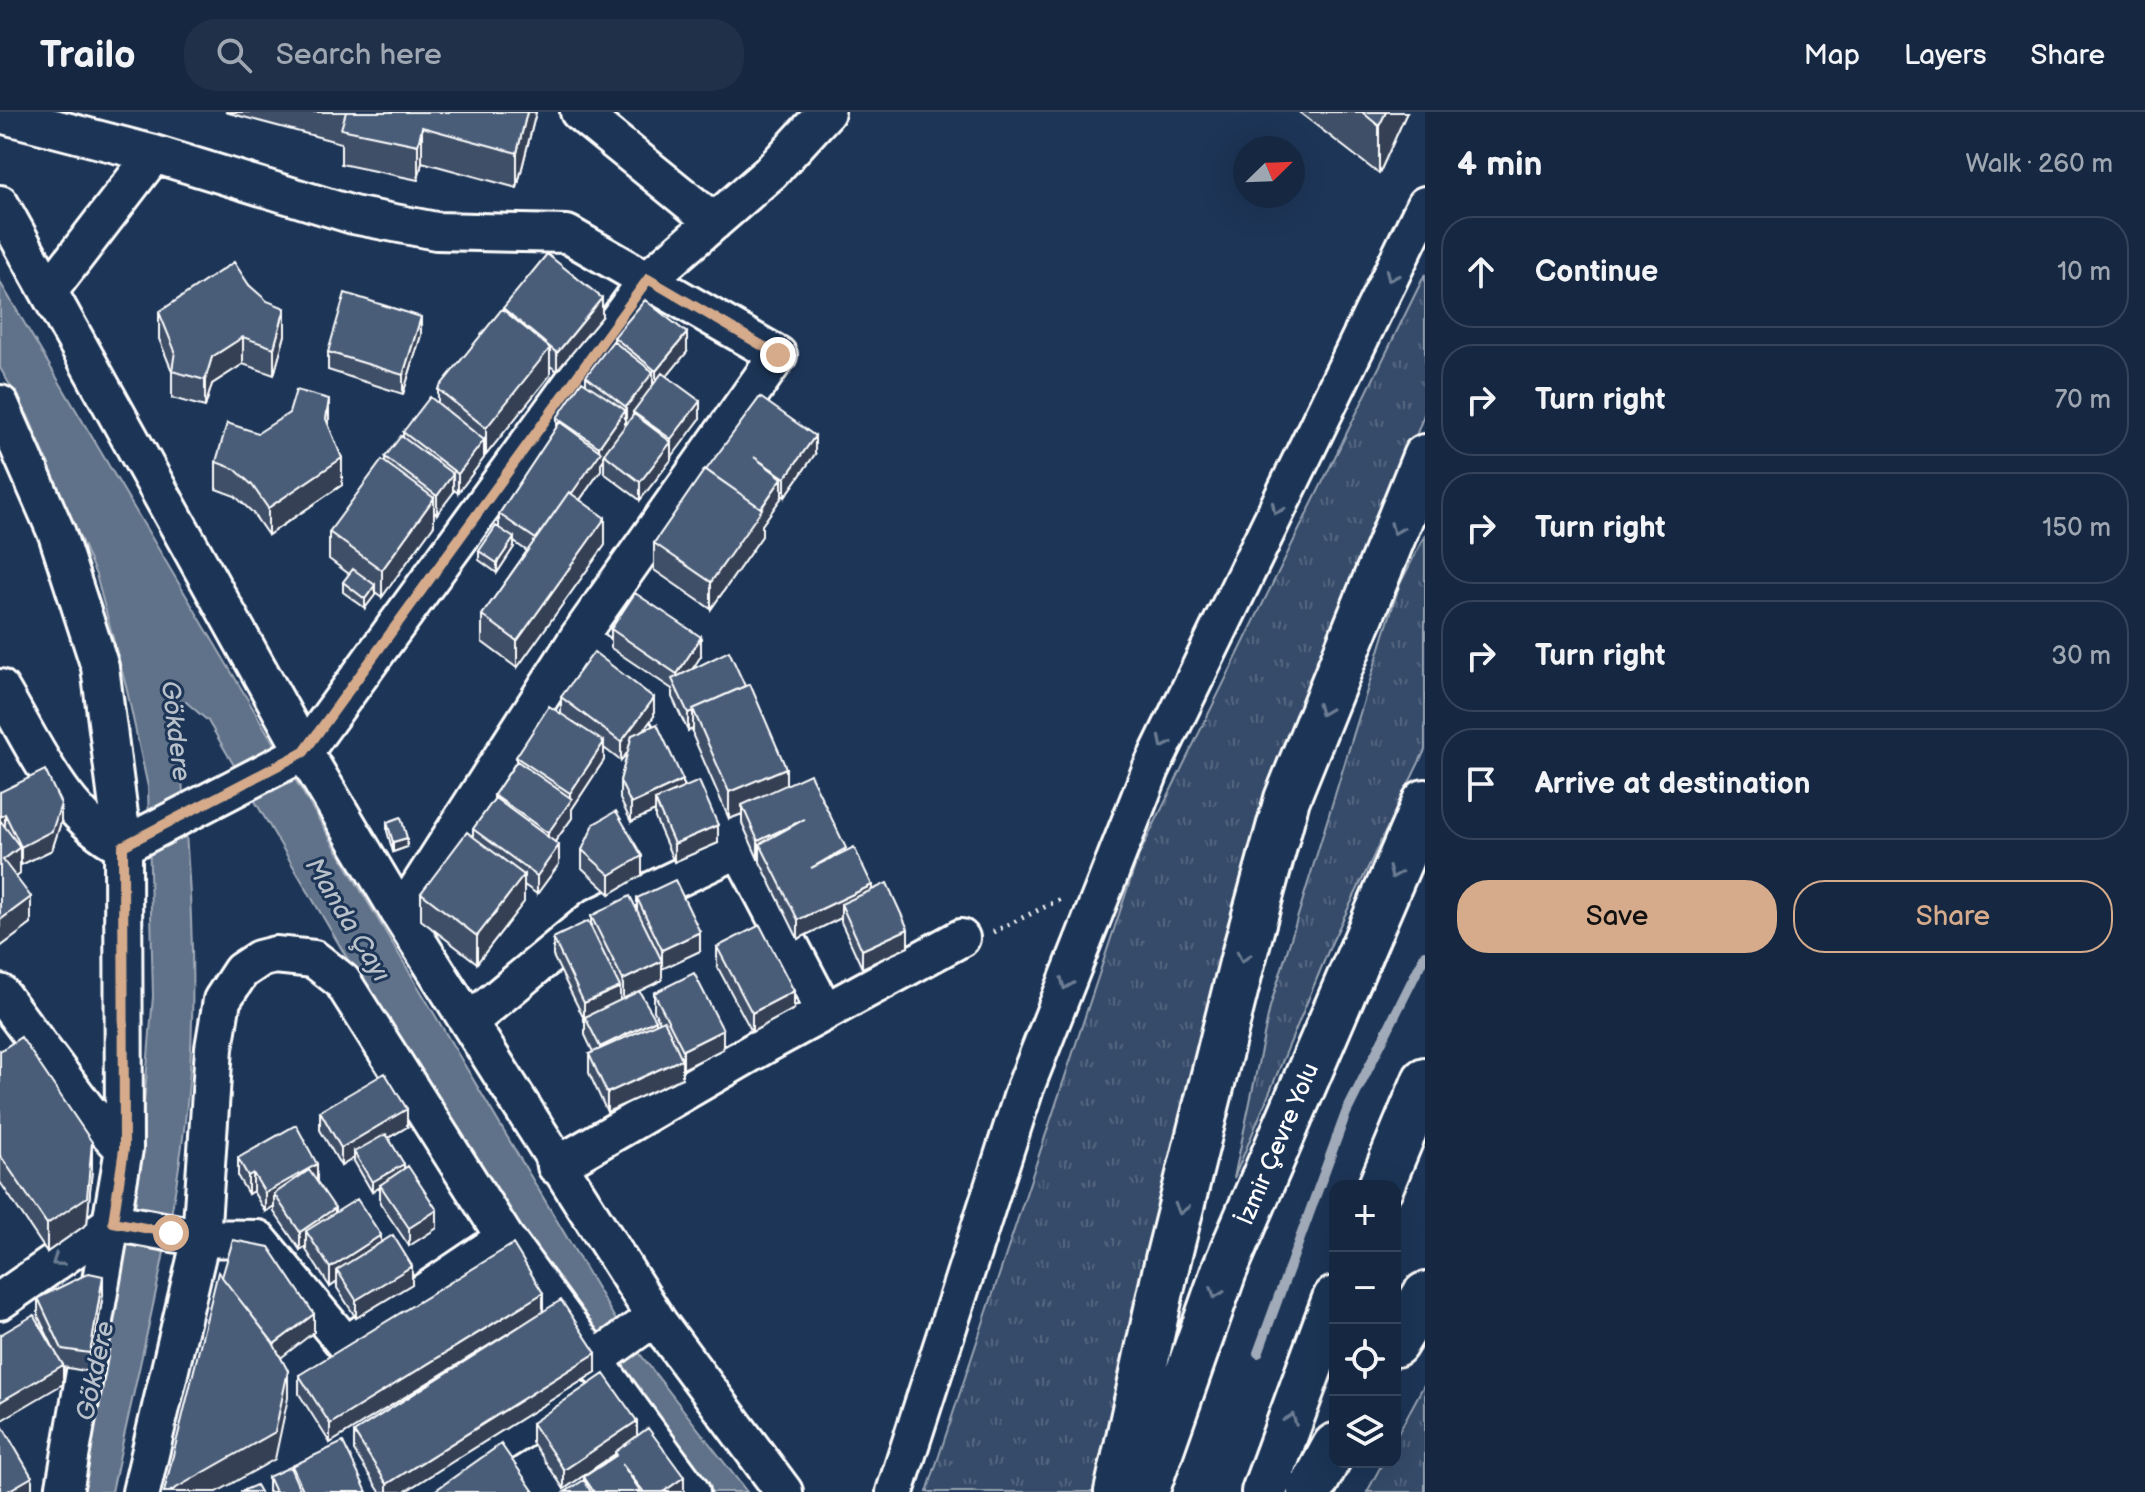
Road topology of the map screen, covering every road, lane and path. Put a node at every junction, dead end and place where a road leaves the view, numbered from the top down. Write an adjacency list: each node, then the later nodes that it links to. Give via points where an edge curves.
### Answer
1 (579, 112): 7 (street)
2 (826, 112): 7 (street, via 770,173)
3 (0, 114): 4 (street)
4 (154, 154): 8 (street, via 353,215 436,231 567,234); 9 (street)
5 (0, 204): 9 (street)
6 (1425, 205): 18 (street, one-way to 18, via 1151,769)
7 (714, 222): 8 (street)
8 (648, 279): 12 (street, via 778,355); 14 (street)
9 (49, 291): 14 (street)
10 (0, 404): 16 (street, via 57,534 100,667)
11 (1425, 457): 44 (highway, one-way to 44, via 1287,799 1168,1259)
12 (578, 638): 17 (street, via 665,707); 19 (street)
13 (0, 688): 16 (street, via 69,801 97,833)
14 (297, 755): 16 (street); 19 (street)
15 (1425, 802): 45 (highway, İzmir Çevre Yolu, one-way to 45, via 1224,1271)
16 (133, 840): 25 (street)
17 (737, 850): 22 (street); 23 (street, via 594,918)
18 (1109, 876): 20 (path, via 981,938); 43 (street, one-way to 43, via 1025,1088)
19 (401, 915): 23 (street)
20 (961, 938): 22 (street)
21 (0, 993): 25 (street, via 88,1111)
22 (825, 1012): 26 (street)
23 (469, 1022): 26 (street)
24 (1425, 1080): 27 (highway)
25 (124, 1149): 28 (street)
26 (556, 1166): 34 (street)
27 (1383, 1180)
28 (120, 1223): 29 (street); 32 (street, one-way to 32); 38 (street)
29 (186, 1235): 30 (street, via 258,1239 346,1345); 30 (street, via 222,1000 241,971 259,959 295,955 314,959 342,981); 39 (street)
30 (505, 1238): 36 (street)
31 (1425, 1295): 35 (highway)
32 (0, 1301)
33 (1329, 1315): 46 (highway, one-way to 33)
34 (650, 1325): 36 (street); 42 (street)
35 (1401, 1334)
36 (600, 1370): 40 (street); 41 (street)
37 (1329, 1457): 47 (highway)
38 (64, 1492)
39 (141, 1492)
40 (422, 1492)
41 (691, 1492)
42 (784, 1492)
43 (895, 1492)
44 (1117, 1492)
45 (1146, 1492)
46 (1264, 1492)
47 (1310, 1492)

